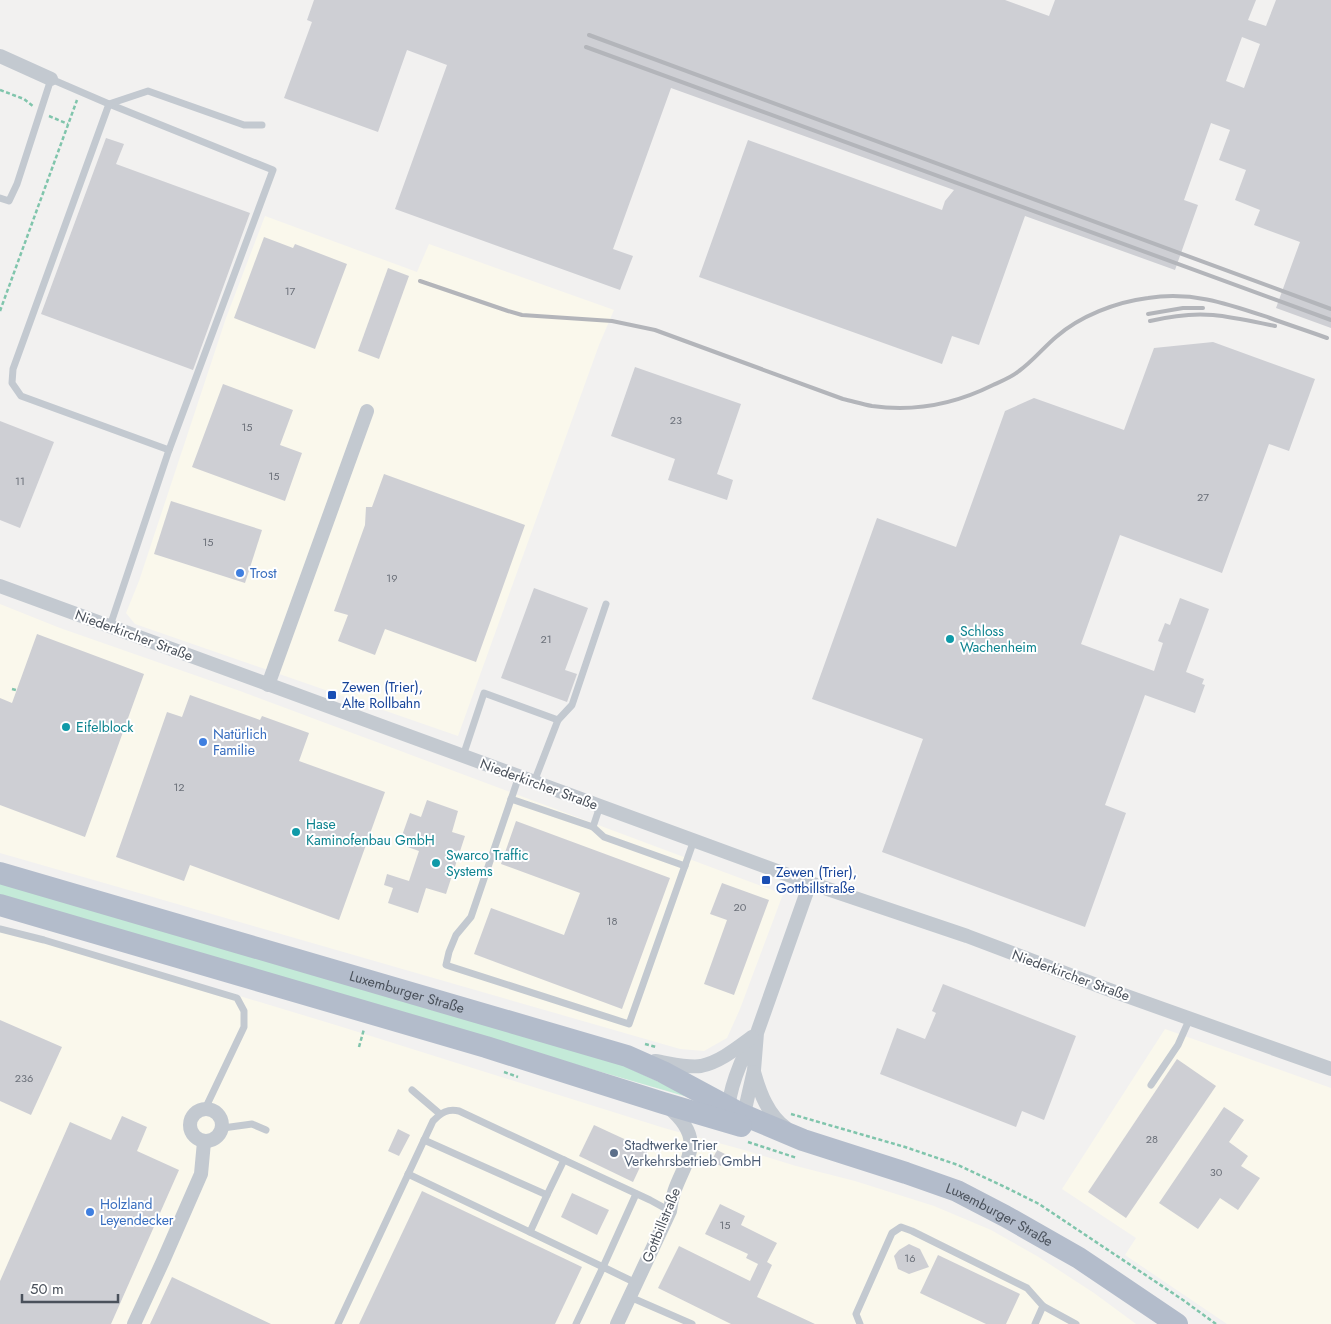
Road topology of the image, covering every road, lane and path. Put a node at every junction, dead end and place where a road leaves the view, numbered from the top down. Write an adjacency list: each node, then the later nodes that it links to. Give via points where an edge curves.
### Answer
1 (0, 56): 2 (street)
2 (51, 79): 3 (lane); 6 (lane, via 9,201)
3 (80, 92): 4 (lane); 7 (path)
4 (109, 104): 5 (lane, via 148,91 244,125); 9 (lane, via 13,370 12,383 21,396); 9 (lane, via 273,170)
5 (262, 125)
6 (0, 198)
7 (0, 311)
8 (367, 411): 13 (street)
9 (169, 450): 12 (lane)
10 (0, 586): 12 (street, Niederkircher Straße)
11 (606, 604): 16 (lane, via 572,705)
12 (110, 626): 13 (street, Niederkircher Straße)
13 (268, 685): 17 (street, Niederkircher Straße)
14 (12, 689): 15 (path)
15 (16, 690)
16 (558, 720): 17 (lane, via 484,693); 19 (lane)
17 (463, 756): 18 (street, Niederkircher Straße)
18 (519, 776): 19 (street, Niederkircher Straße); 20 (lane)
19 (534, 782): 21 (street, Niederkircher Straße)
20 (511, 799): 22 (lane); 24 (lane, via 471,917 456,935 449,952 446,965 452,968 629,1024)
21 (600, 806): 22 (lane); 23 (street, Niederkircher Straße)
22 (593, 827): 24 (lane, via 604,838)
23 (694, 840): 24 (lane); 26 (street, Niederkircher Straße)
24 (685, 866)
25 (0, 873): 33 (main road, Luxemburger Straße)
26 (810, 883): 29 (street, Niederkircher Straße, via 967,936); 31 (street)
27 (0, 905): 38 (main road, Luxemburger Straße)
28 (0, 929): 39 (lane, via 236,998 244,1011 244,1027)
29 (1190, 1018): 34 (street, Niederkircher Straße); 36 (lane, via 1178,1044)
30 (364, 1027): 32 (path)
31 (757, 1033): 33 (street, via 723,1057 699,1066); 35 (street); 42 (street, via 747,1049 733,1087)
32 (359, 1047)
33 (627, 1056): 42 (main road, Luxemburger Straße, via 663,1072)
34 (1331, 1069)
35 (754, 1070): 42 (street, via 747,1101); 48 (street, via 772,1114)
36 (1151, 1085)
37 (412, 1090): 41 (lane)
38 (663, 1103): 42 (main road, Luxemburger Straße); 53 (street, Gottbillstraße, via 683,1122 691,1140 687,1160 671,1197)
39 (205, 1109): 43 (street, via 219,1115); 47 (street, via 198,1111 190,1124 195,1138)
40 (788, 1113): 68 (path, via 949,1162 1009,1189 1039,1204)
41 (440, 1114): 45 (lane); 49 (lane, via 453,1109 460,1111)
42 (733, 1115): 48 (main road, Luxemburger Straße)
43 (223, 1128): 44 (lane, via 252,1124); 47 (street, via 220,1135)
44 (266, 1130)
45 (424, 1140): 50 (lane); 52 (lane)
46 (746, 1141): 48 (path)
47 (204, 1142): 59 (street, via 201,1174)
48 (803, 1150): 67 (main road, Luxemburger Straße, via 906,1173 957,1191 1079,1258)
49 (564, 1160): 51 (lane); 52 (lane)
50 (408, 1174): 54 (lane); 60 (lane)
51 (636, 1194): 53 (lane); 55 (lane)
52 (547, 1195): 54 (lane)
53 (670, 1210): 56 (street, Gottbillstraße)
54 (530, 1232): 55 (lane)
55 (603, 1267): 56 (lane); 61 (lane)
56 (636, 1283): 57 (street, Gottbillstraße)
57 (630, 1297): 62 (street, Gottbillstraße); 63 (lane)
58 (1043, 1306): 64 (lane, via 1027,1288 901,1227 892,1233 856,1314); 65 (lane); 66 (lane)
59 (134, 1324)
60 (338, 1324)
61 (576, 1324)
62 (617, 1324)
63 (692, 1324)
64 (860, 1324)
65 (1035, 1324)
66 (1076, 1324)
67 (1177, 1324)
68 (1216, 1324)

